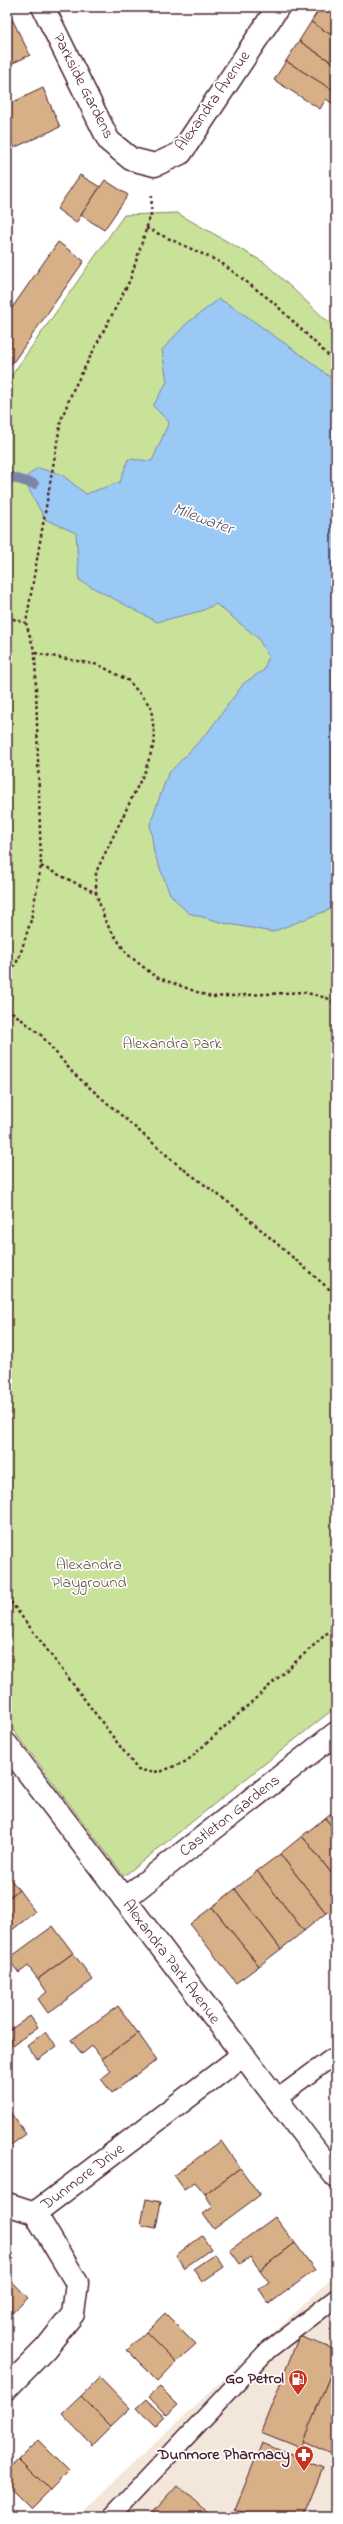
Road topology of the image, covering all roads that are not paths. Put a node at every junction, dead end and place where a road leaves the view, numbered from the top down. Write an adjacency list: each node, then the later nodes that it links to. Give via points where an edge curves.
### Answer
1 (43, 7): 3 (street, Parkside Gardens, via 109,142)
2 (278, 7): 3 (street, Alexandra Avenue, via 181,153 155,165)
3 (131, 159)
4 (336, 1733): 6 (street, Castleton Gardens)
5 (7, 1745): 6 (street, Alexandra Park Avenue)
6 (124, 1899): 7 (street, Alexandra Park Avenue)
7 (243, 2055): 9 (street, Alexandra Park Avenue); 12 (street, Dunmore Drive)
8 (330, 2059): 9 (lane)
9 (276, 2099): 10 (street, Alexandra Park Avenue)
10 (336, 2178)
11 (7, 2204): 12 (street)
12 (35, 2214): 14 (street, Dunmore Drive, via 77,2283 73,2314 46,2348)
13 (336, 2298): 15 (lane, via 268,2350)
14 (7, 2388)
15 (111, 2517)

